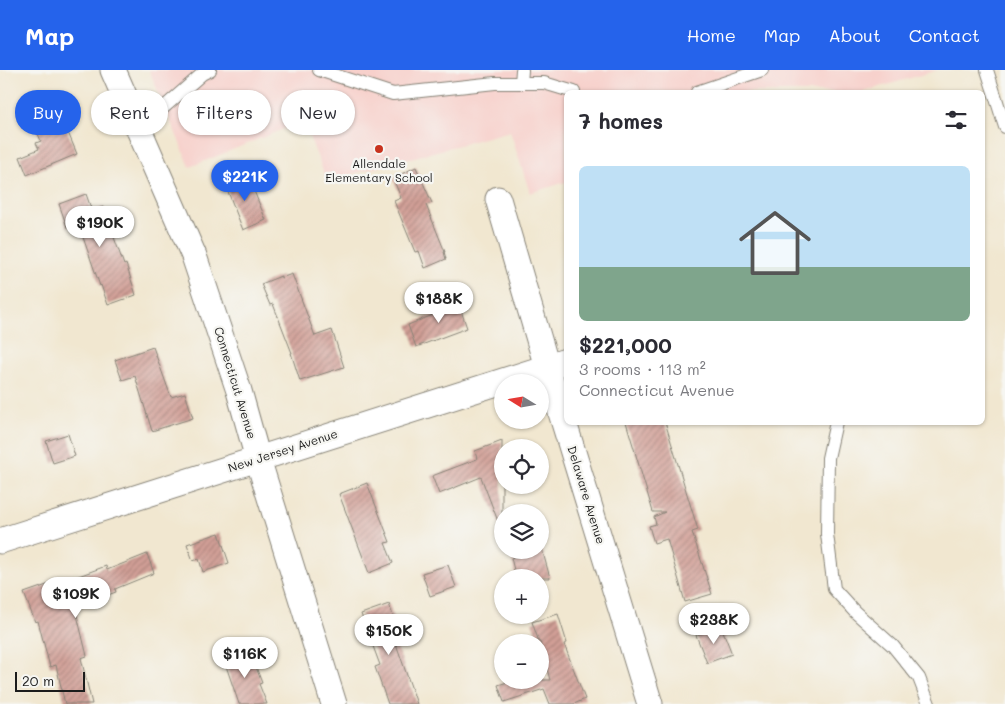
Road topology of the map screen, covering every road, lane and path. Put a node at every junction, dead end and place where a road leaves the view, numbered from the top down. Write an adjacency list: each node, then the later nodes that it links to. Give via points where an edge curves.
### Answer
1 (113, 70): 7 (street, Connecticut Avenue)
2 (210, 70): 10 (lane)
3 (318, 70): 6 (lane, via 393,94 495,83)
4 (762, 70): 9 (lane)
5 (987, 70): 11 (lane)
6 (521, 76): 8 (lane)
7 (121, 90)
8 (568, 90)
9 (703, 90)
10 (168, 104)
11 (1005, 128)
12 (140, 135): 18 (street, Connecticut Avenue, via 194,256)
13 (498, 199): 14 (street, Delaware Avenue)
14 (557, 364): 15 (street, Delaware Avenue); 18 (street, New Jersey Avenue)
15 (564, 390)
16 (574, 425): 21 (street, Delaware Avenue)
17 (835, 425): 22 (lane, via 828,458 827,534 834,589 893,646 920,678)
18 (258, 459): 19 (street, New Jersey Avenue); 20 (street, Connecticut Avenue)
19 (0, 541)
20 (334, 704)
21 (650, 704)
22 (929, 704)

